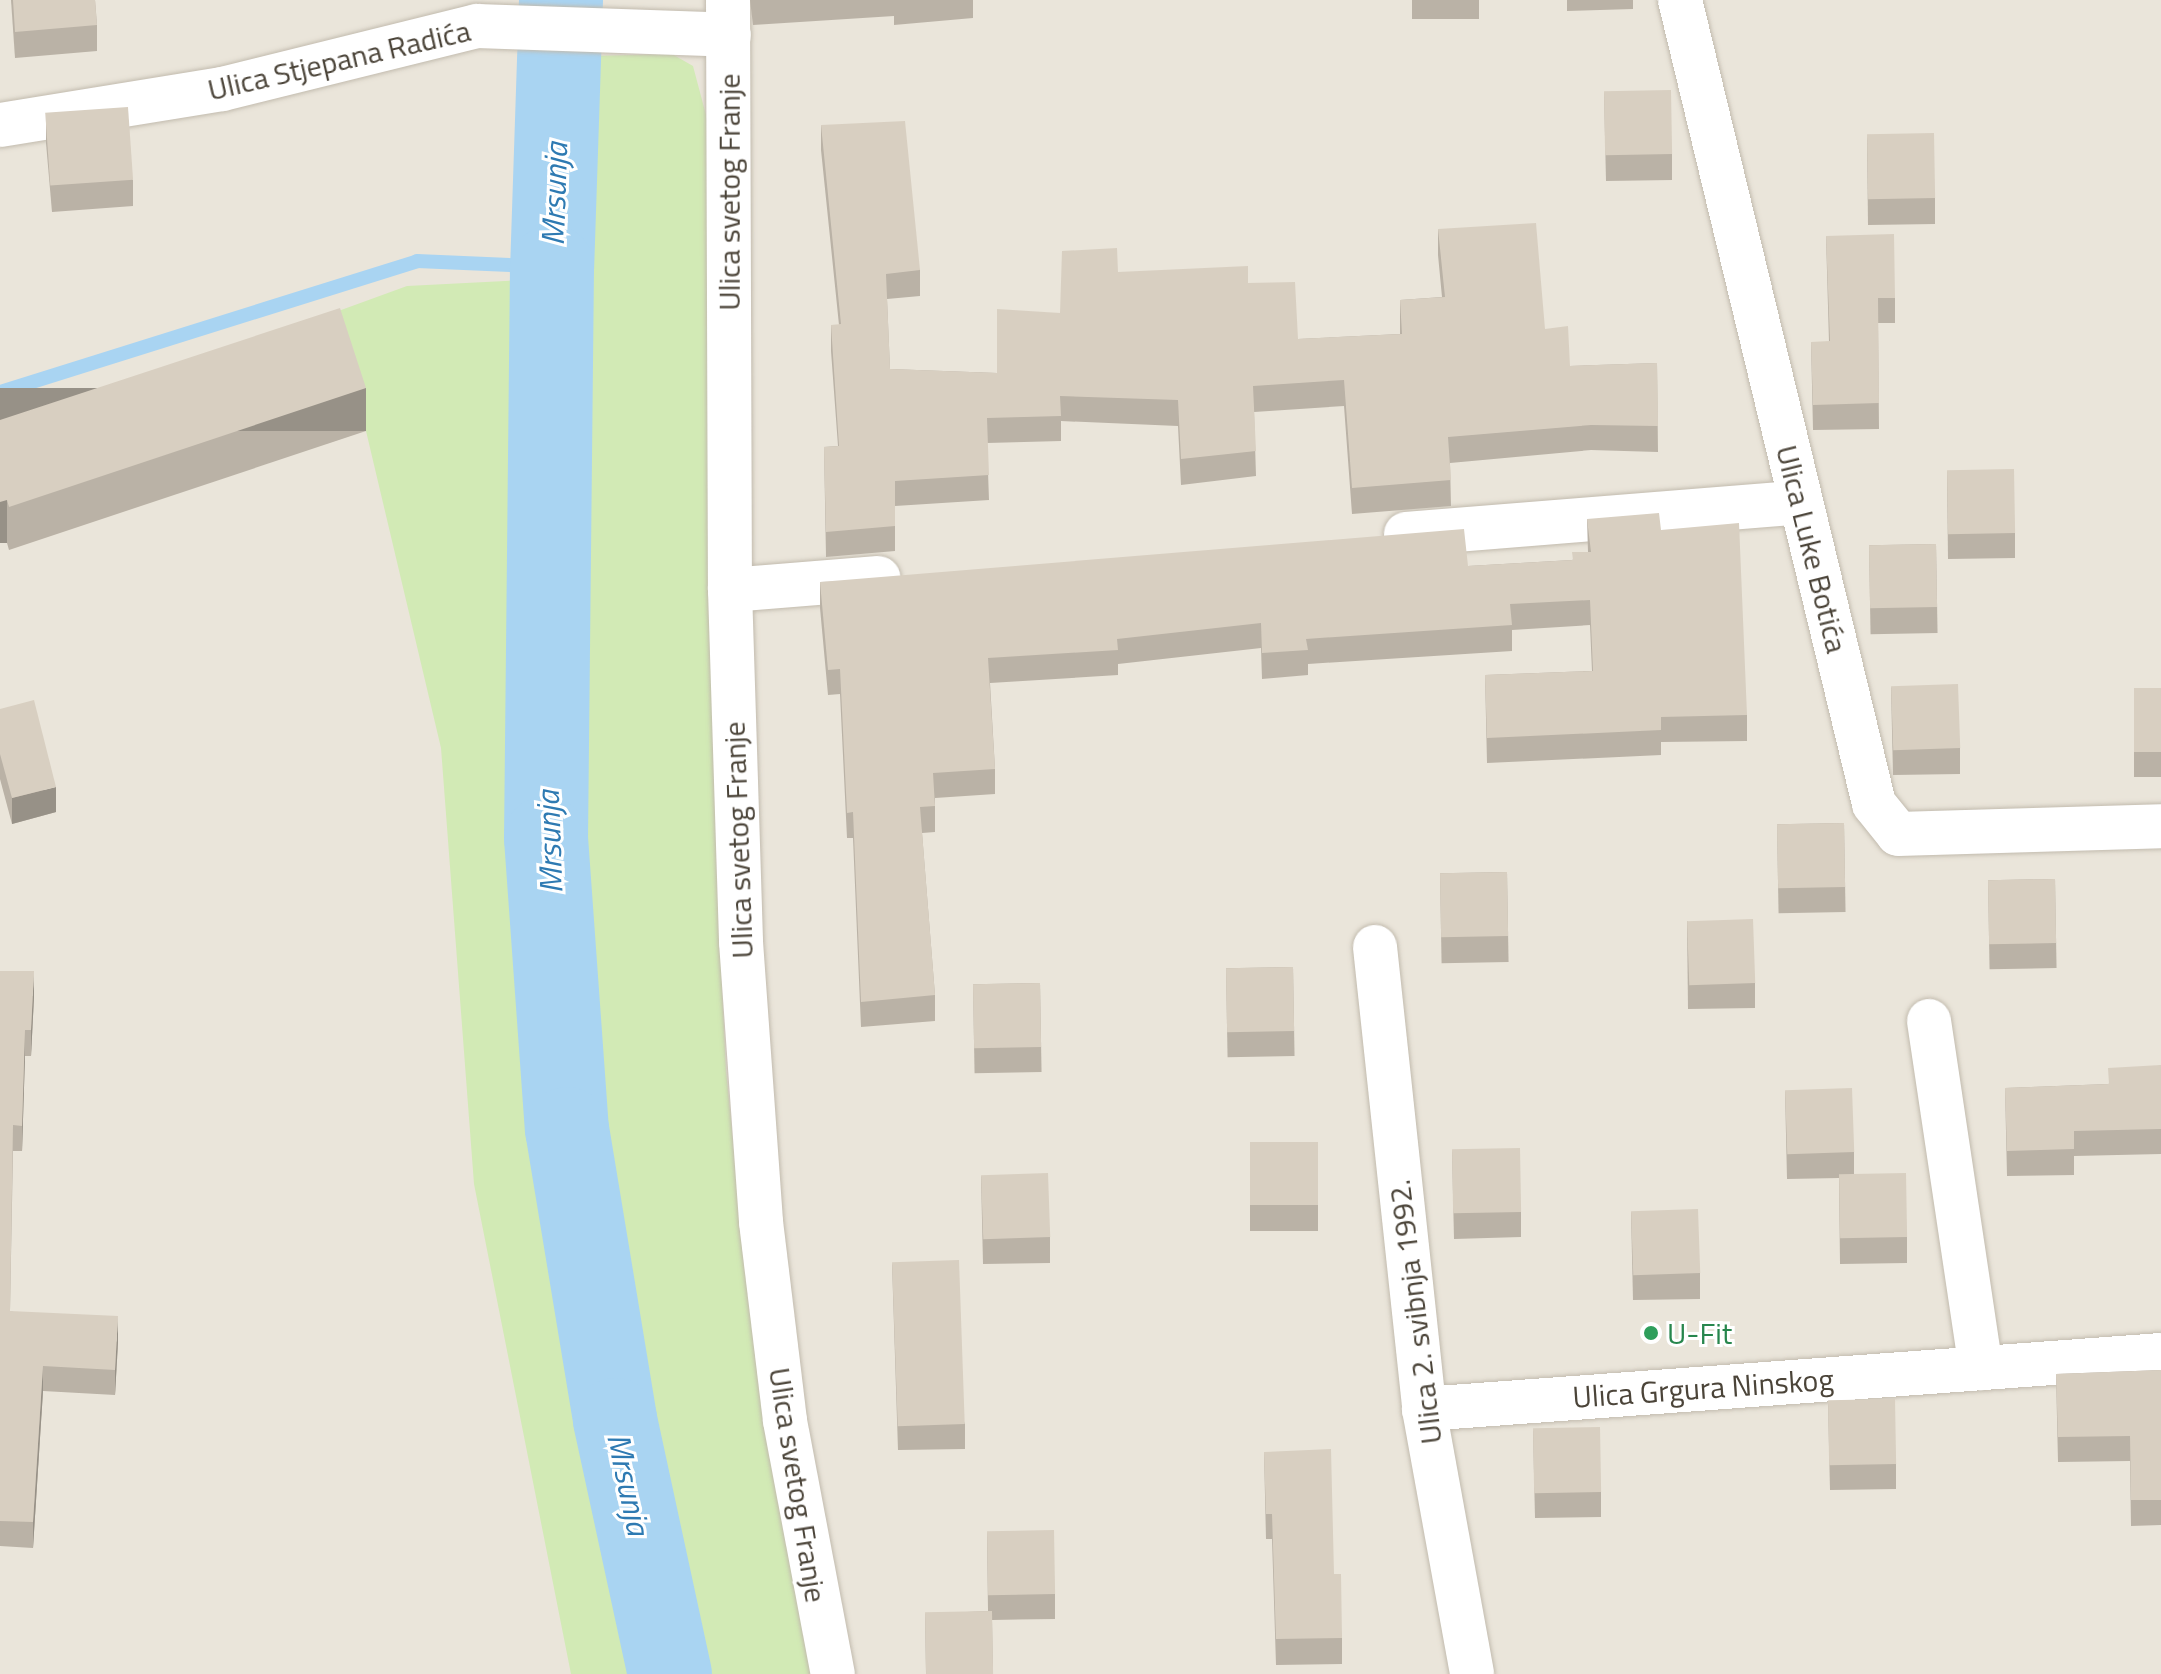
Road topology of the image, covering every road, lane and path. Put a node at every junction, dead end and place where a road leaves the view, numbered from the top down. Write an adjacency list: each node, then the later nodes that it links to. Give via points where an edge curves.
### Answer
1 (1680, 0): 4 (street, Ulica Luke Botića)
2 (729, 17): 3 (street, Ulica Stjepana Radića, via 671,31 477,26 222,89); 7 (street, Ulica svetog Franje)
3 (0, 125)
4 (1800, 502): 5 (street); 8 (street, Ulica Luke Botića, via 1874,804 1898,834)
5 (1359, 538)
6 (919, 574): 7 (street)
7 (730, 590): 14 (street, Ulica svetog Franje, via 741,942 761,1222 785,1421)
8 (2161, 826)
9 (1375, 947): 13 (street, Ulica 2. svibnja 1992.)
10 (1929, 1021): 12 (street)
11 (2161, 1355): 12 (street, Ulica Grgura Ninskog)
12 (1981, 1368): 13 (street, Ulica Grgura Ninskog)
13 (1424, 1409): 15 (street, Ulica 2. svibnja 1992.)
14 (833, 1674)
15 (1472, 1674)

